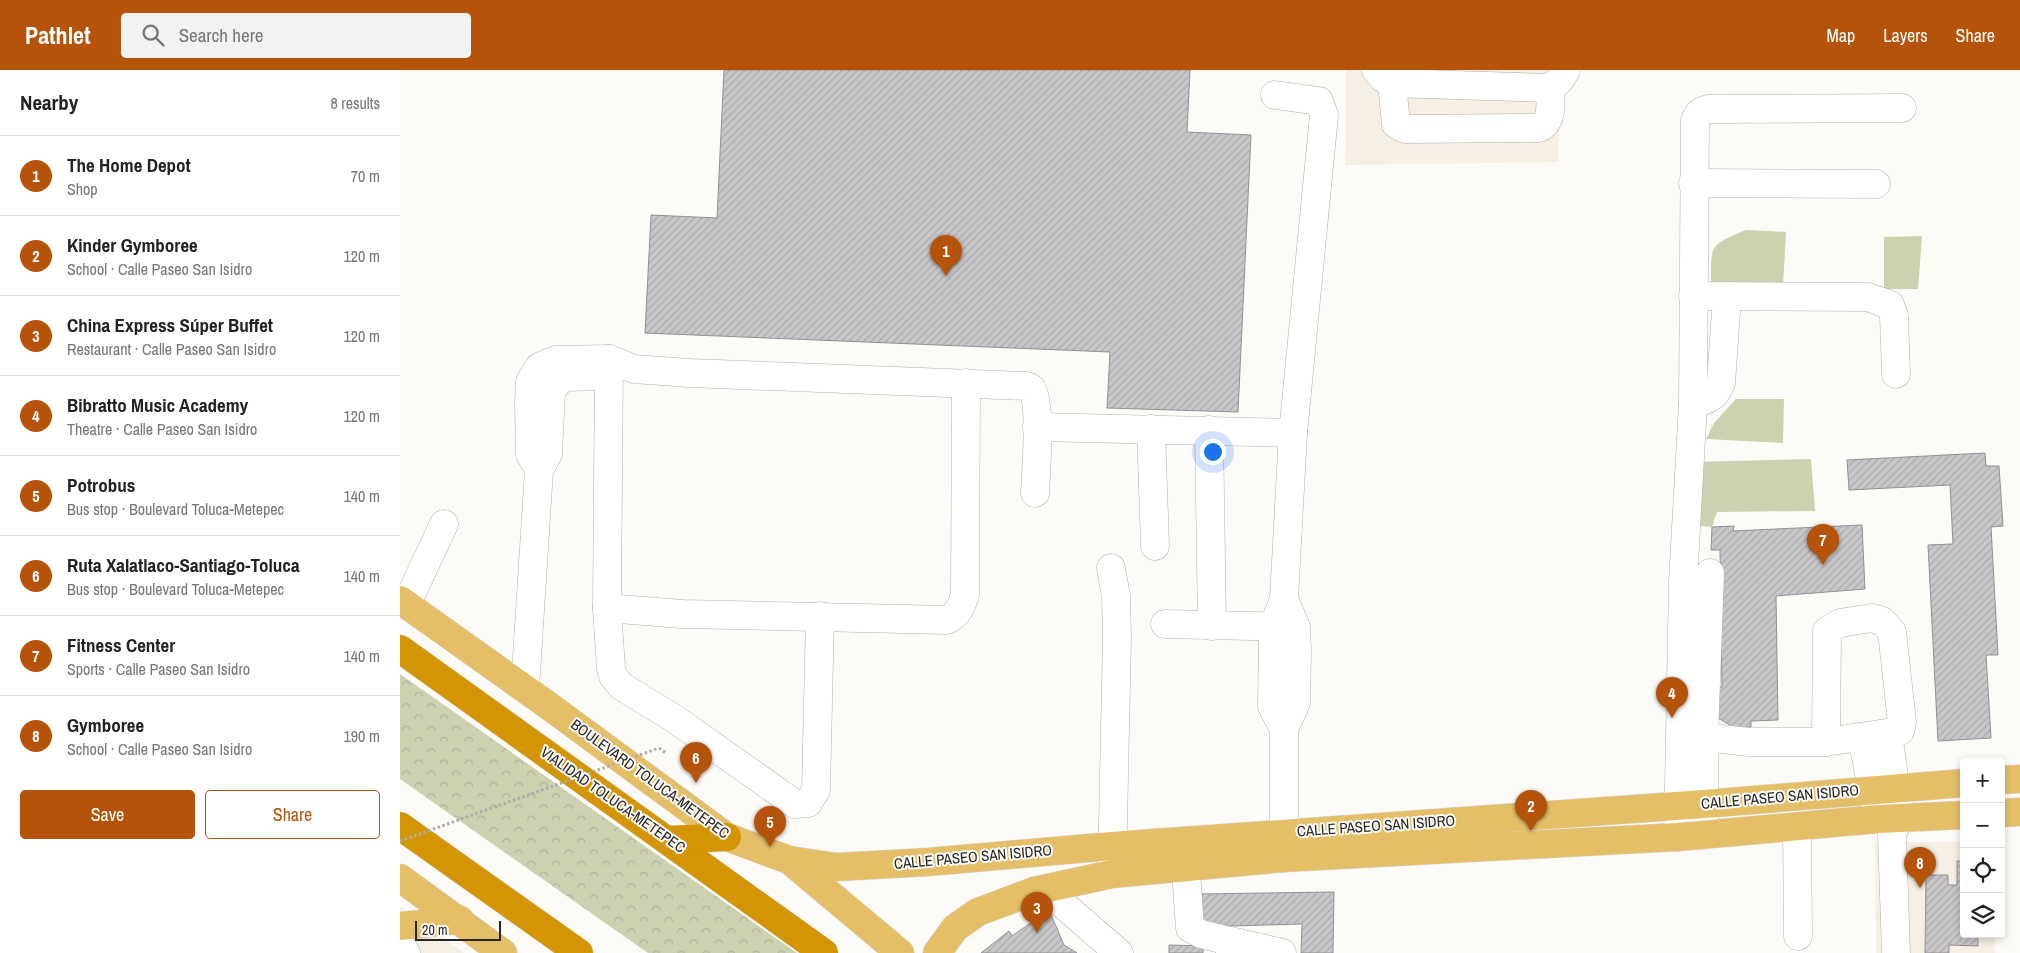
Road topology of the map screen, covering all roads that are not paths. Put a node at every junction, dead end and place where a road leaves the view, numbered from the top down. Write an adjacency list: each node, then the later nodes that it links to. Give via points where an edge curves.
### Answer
1 (1401, 77): 2 (lane); 3 (lane, via 1395,120 1405,128 1539,128 1548,121)
2 (1521, 78): 3 (lane)
3 (1558, 79)
4 (1275, 95): 17 (lane, via 1319,101 1324,115)
5 (1902, 108): 6 (lane, via 1708,109 1700,112 1695,120)
6 (1694, 183): 7 (lane); 8 (lane)
7 (1876, 184)
8 (1692, 296): 9 (lane); 13 (lane)
9 (1727, 297): 11 (lane, via 1868,297 1882,300 1890,305 1894,316); 13 (lane, via 1721,383 1709,400)
10 (617, 368): 12 (lane); 24 (lane); 30 (lane, via 566,377 551,391 548,454 539,470)
11 (1896, 374)
12 (966, 383): 14 (lane, via 1031,388 1035,395); 25 (lane, via 965,596 961,609 947,620)
13 (1693, 404): 38 (lane, via 1684,582)
14 (1037, 427): 15 (lane); 18 (lane)
15 (1151, 429): 16 (lane); 20 (lane)
16 (1209, 430): 17 (lane); 27 (lane)
17 (1293, 433): 28 (lane)
18 (1036, 493)
19 (444, 524): 23 (lane)
20 (1155, 546)
21 (1111, 568): 50 (lane, via 1116,596 1117,637)
22 (1710, 573): 32 (lane)
23 (403, 603): 30 (main road, BOULEVARD TOLUCA-METEPEC)
24 (607, 608): 25 (lane, via 682,614); 25 (lane, via 611,668 621,686 675,719 795,804 808,803 816,790)
25 (820, 616)
26 (1165, 624): 27 (lane)
27 (1212, 626): 28 (lane)
28 (1285, 627): 49 (lane, via 1296,703 1284,729)
29 (400, 649): 48 (highway, VIALIDAD TOLUCA-METEPEC)
30 (525, 689): 46 (main road, BOULEVARD TOLUCA-METEPEC)
31 (1875, 736): 33 (lane); 33 (lane, via 1900,731 1902,722 1892,632 1882,621 1872,618 1840,623 1827,631); 37 (lane)
32 (1704, 737): 33 (lane, via 1749,742); 38 (lane)
33 (1826, 742)
34 (2020, 778): 35 (main road)
35 (2005, 780)
36 (1960, 783): 37 (main road, CALLE PASEO SAN ISIDRO)
37 (1884, 789): 38 (main road, CALLE PASEO SAN ISIDRO); 42 (lane)
38 (1692, 804): 45 (lane); 47 (lane); 49 (main road, CALLE PASEO SAN ISIDRO)
39 (2020, 812): 40 (main road)
40 (2005, 813)
41 (1960, 815): 42 (main road, CALLE PASEO SAN ISIDRO)
42 (1890, 824): 44 (main road, CALLE PASEO SAN ISIDRO); 69 (lane)
43 (400, 826): 63 (highway)
44 (1797, 826): 45 (main road, CALLE PASEO SAN ISIDRO); 58 (lane)
45 (1704, 835): 47 (main road, CALLE PASEO SAN ISIDRO)
46 (727, 837): 48 (highway); 52 (main road, BOULEVARD TOLUCA-METEPEC)
47 (1678, 837): 49 (main road, CALLE PASEO SAN ISIDRO)
48 (668, 840): 64 (highway, VIALIDAD TOLUCA-METEPEC)
49 (1284, 845): 51 (main road, CALLE PASEO SAN ISIDRO)
50 (1112, 846): 51 (main road, CALLE PASEO SAN ISIDRO); 52 (main road, CALLE PASEO SAN ISIDRO, via 837,867); 53 (lane)
51 (1185, 854): 53 (main road, CALLE PASEO SAN ISIDRO); 60 (lane, via 1190,928)
52 (789, 860): 65 (main road, BOULEVARD TOLUCA-METEPEC)
53 (1112, 874): 55 (main road, CALLE PASEO SAN ISIDRO)
54 (400, 878): 56 (main road)
55 (1045, 889): 66 (main road, CALLE PASEO SAN ISIDRO, via 978,912 955,928); 67 (lane)
56 (460, 920): 57 (main road); 62 (main road)
57 (400, 926)
58 (1798, 936)
59 (400, 945): 61 (lane)
60 (1230, 947): 68 (lane)
61 (406, 953)
62 (503, 953)
63 (579, 953)
64 (824, 953)
65 (900, 953)
66 (936, 953)
67 (1119, 953)
68 (1282, 953)
69 (1896, 953)

